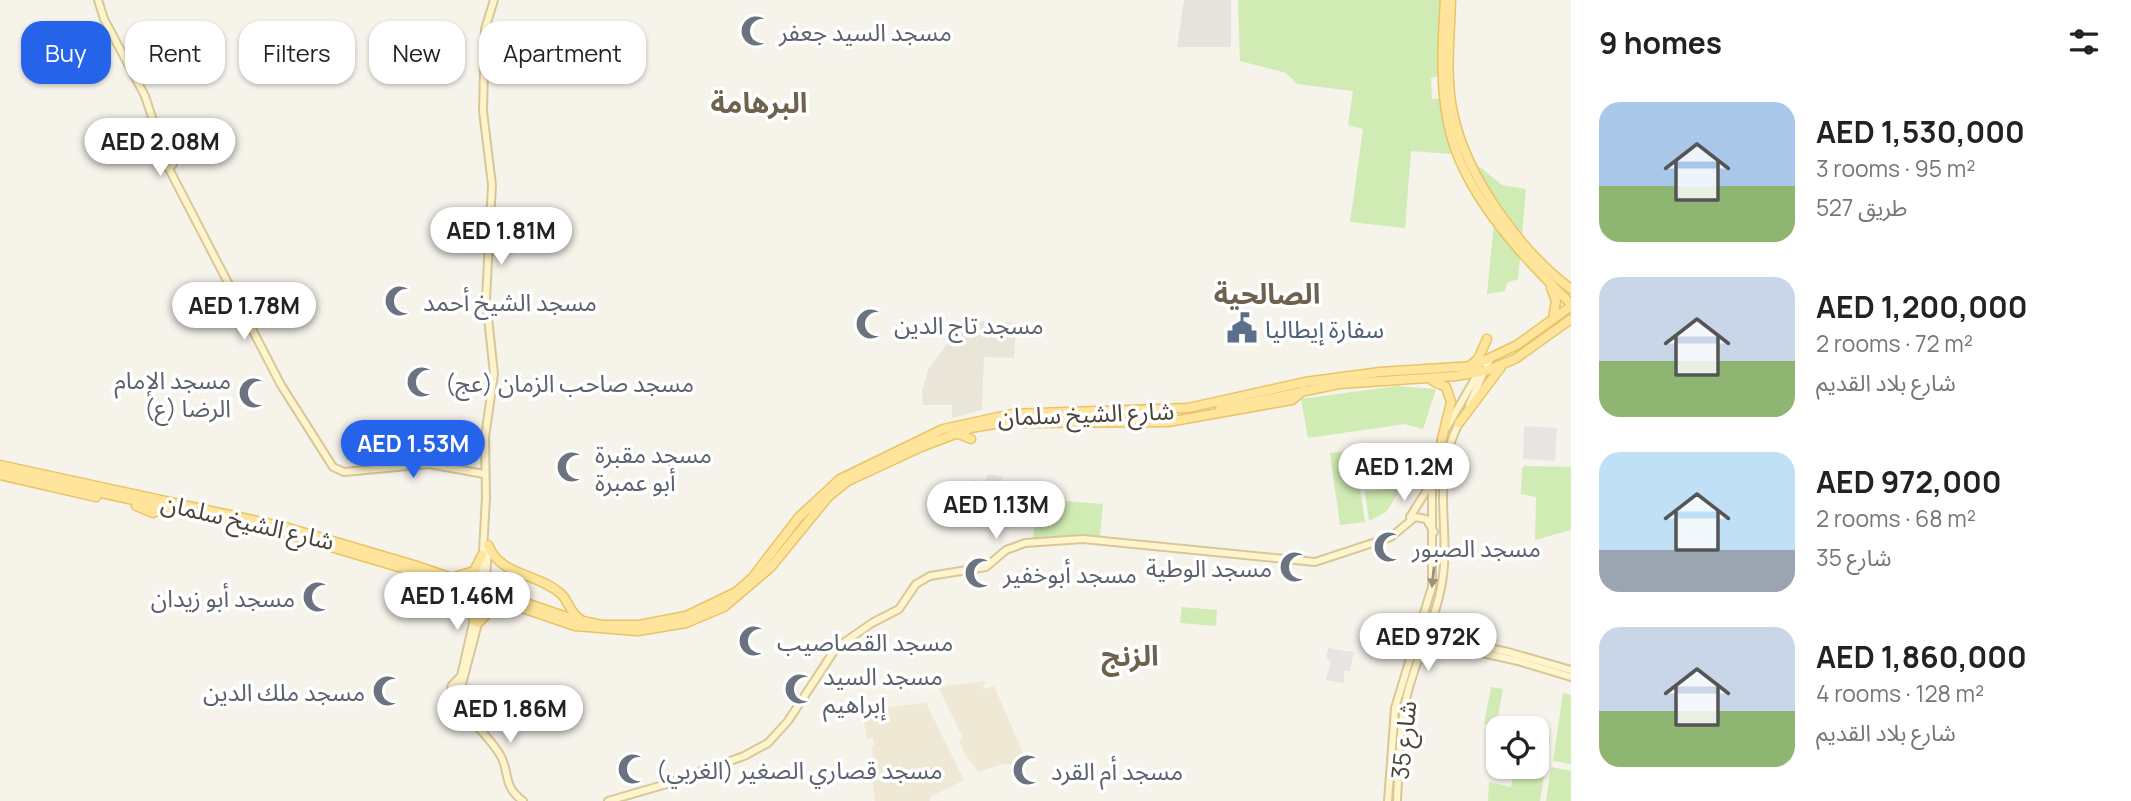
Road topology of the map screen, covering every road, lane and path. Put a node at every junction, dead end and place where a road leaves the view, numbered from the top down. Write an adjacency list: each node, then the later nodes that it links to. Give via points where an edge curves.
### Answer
1 (97, 0): 32 (street, via 145,96 174,178 281,385 334,469 369,471 429,464)
2 (494, 0): 32 (street, via 484,45 483,111 492,185 486,299 494,374 485,428)
3 (1445, 0): 5 (main road, via 1443,78 1456,153 1488,208)
4 (1451, 0): 6 (main road, via 1450,91 1464,151 1521,241)
5 (1531, 264): 7 (main road); 10 (main road)
6 (1555, 277): 8 (main road); 9 (main road)
7 (1546, 279): 11 (main road); 13 (main road, via 1556,301)
8 (1571, 281)
9 (1571, 289)
10 (1571, 295)
11 (1571, 305): 13 (main road, شارع الشيخ سلمان)
12 (1571, 312): 18 (main road)
13 (1553, 319): 17 (main road, شارع الشيخ سلمان)
14 (1571, 319): 16 (main road, شارع الشيخ سلمان)
15 (1571, 326): 16 (main road)
16 (1552, 332): 18 (main road, شارع الشيخ سلمان)
17 (1536, 333): 19 (main road, شارع الشيخ سلمان); 20 (main road, via 1524,346)
18 (1534, 344): 22 (main road, شارع الشيخ سلمان)
19 (1517, 345): 20 (main road, شارع الشيخ سلمان); 21 (main road, via 1497,352 1489,342 1478,359)
20 (1485, 366): 21 (main road, شارع الشيخ سلمان); 22 (main road, شارع الشيخ سلمان); 23 (main road, شارع الشيخ سلمان); 24 (street, شارع 35); 28 (street, شارع 35)
21 (1465, 367): 25 (main road, شارع الشيخ سلمان, via 1316,381 1221,403 1152,410 1142,406 975,414)
22 (1502, 367): 24 (main road)
23 (1420, 379): 26 (main road, شارع الشيخ سلمان, via 1304,390 1292,400 1169,418 1010,421); 28 (main road, via 1442,383 1450,393)
24 (1459, 423): 42 (street, شارع 35, via 1442,477 1444,565)
25 (943, 429): 29 (main road, شارع الشيخ سلمان); 29 (main road, via 918,431)
26 (956, 433): 27 (main road); 41 (main road, شارع الشيخ سلمان, via 848,481 805,522 755,583 706,616 660,629 611,632)
27 (971, 439)
28 (1442, 439): 33 (street, شارع 35)
29 (913, 442): 44 (main road, شارع الشيخ سلمان, via 824,491 752,578 722,601 686,617 659,622 625,626)
30 (0, 465): 39 (main road, شارع الشيخ سلمان, via 285,527)
31 (0, 473): 39 (main road, شارع الشيخ سلمان, via 153,513 163,508 288,534)
32 (484, 474): 34 (street)
33 (1432, 480): 35 (street, شارع 35); 36 (street, via 1420,506)
34 (485, 530): 37 (street); 38 (street)
35 (1434, 532): 36 (street, via 1419,516); 42 (street, شارع 35, one-way to 42)
36 (1395, 535): 55 (street, via 1311,563 1083,539 1018,545 986,568 920,581 899,609 836,649 771,741 751,753)
37 (488, 545): 40 (street); 44 (main road, via 498,562 559,592 573,614)
38 (482, 555): 39 (main road, via 469,574); 40 (street)
39 (447, 580): 40 (main road, شارع الشيخ سلمان); 43 (main road, via 471,605)
40 (483, 592): 41 (main road, شارع الشيخ سلمان); 43 (street); 44 (main road, شارع الشيخ سلمان)
41 (514, 607): 43 (main road, via 491,610)
42 (1430, 611): 45 (street, شارع 35); 46 (street, via 1438,629); 48 (street, via 1399,632)
43 (476, 622): 52 (street); 52 (street, via 461,677 454,683)
44 (589, 623)
45 (1422, 637): 46 (street); 47 (street); 48 (street, شارع 35); 49 (street, شارع 35)
46 (1454, 642): 50 (street)
47 (1443, 645): 49 (street, via 1430,647); 51 (street)
48 (1409, 658): 56 (street, شارع 35, via 1393,722)
49 (1416, 666): 57 (street, شارع 35, via 1403,716)
50 (1571, 670)
51 (1571, 677)
52 (457, 690): 53 (street, via 467,716 499,752)
53 (515, 798): 54 (street)
54 (523, 801)
55 (608, 801)
56 (1388, 801)
57 (1397, 801)

